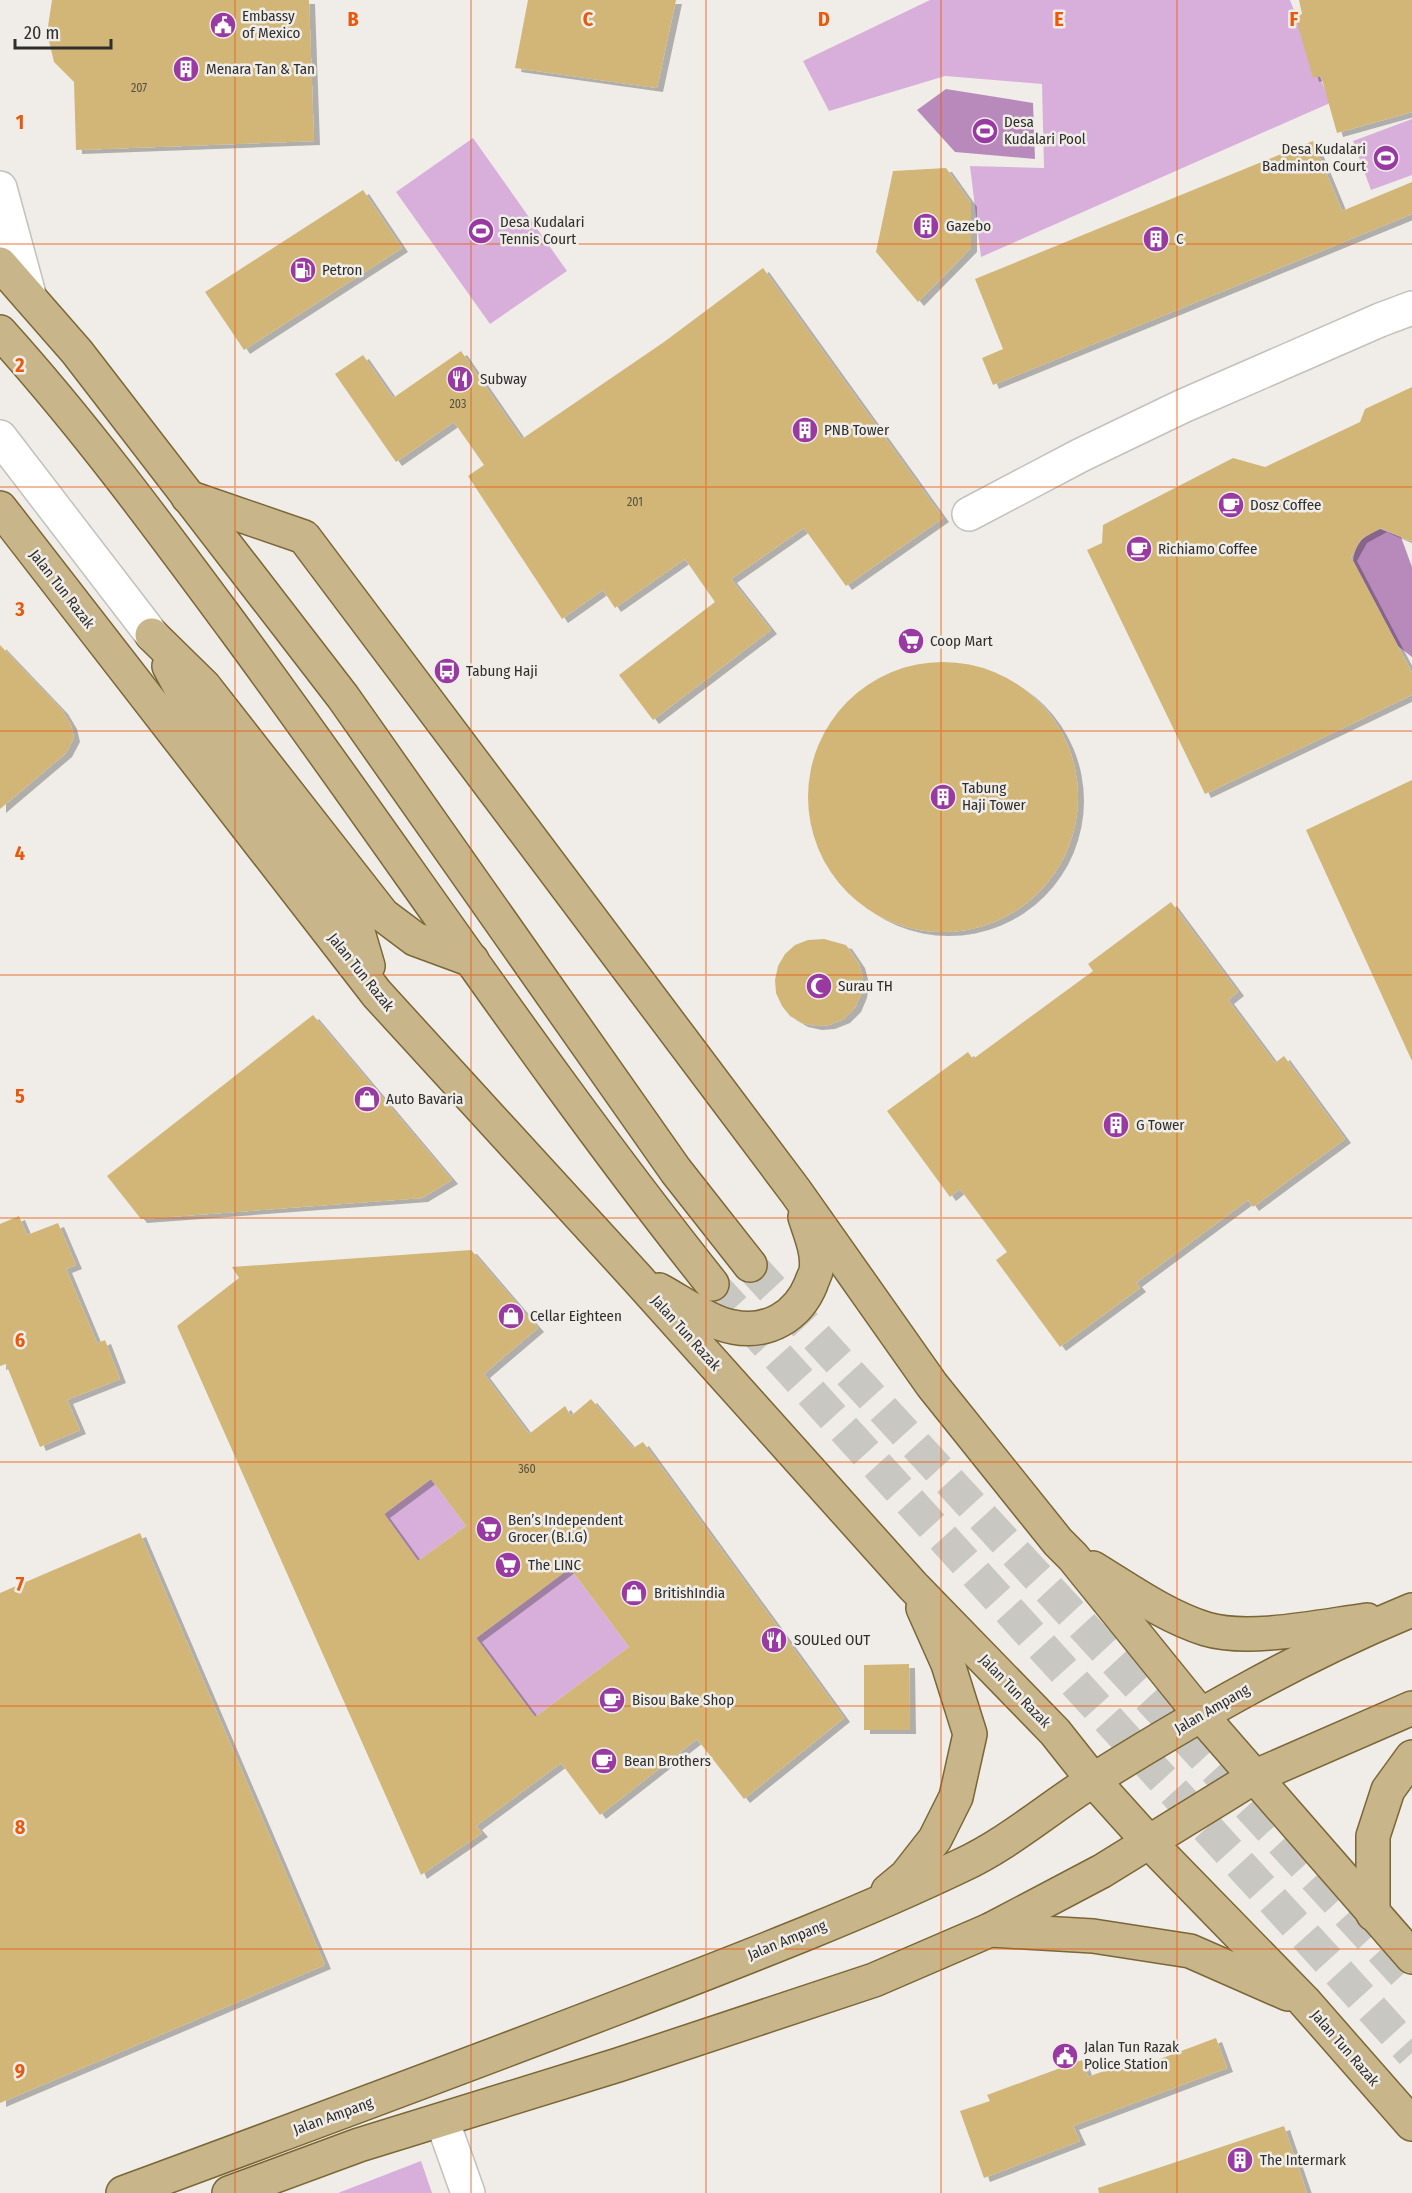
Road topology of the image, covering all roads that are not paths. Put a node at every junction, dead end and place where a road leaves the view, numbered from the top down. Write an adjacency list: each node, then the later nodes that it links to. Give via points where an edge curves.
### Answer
1 (0, 188): 3 (street)
2 (0, 264): 3 (main road)
3 (30, 298): 7 (main road, via 77,352)
4 (1412, 308): 9 (street, via 1183,406)
5 (0, 332): 11 (main road, via 153,519)
6 (0, 436): 10 (street)
7 (188, 497): 13 (main road, via 304,537); 14 (main road, via 343,697 676,1171)
8 (0, 508): 12 (main road, Jalan Tun Razak)
9 (969, 514)
10 (152, 635): 11 (main road, via 204,686 383,915 415,939); 12 (main road, via 195,716 358,932)
11 (472, 960): 16 (main road, via 642,1196)
12 (376, 994): 15 (main road, Jalan Tun Razak)
13 (796, 1192): 15 (main road, via 814,1244 816,1271 805,1299 773,1325 731,1327); 17 (main road, via 932,1385)
14 (750, 1265)
15 (636, 1277): 18 (main road, Jalan Tun Razak)
16 (712, 1284)
17 (1073, 1557): 19 (main road, via 1176,1617 1209,1630 1274,1633); 21 (main road)
18 (913, 1586): 24 (main road, Jalan Tun Razak, via 1055,1732); 26 (main road, via 948,1664 970,1734 956,1797 935,1839 906,1876)
19 (1403, 1613): 21 (main road, Jalan Ampang)
20 (1412, 1708): 23 (main road)
21 (1200, 1714): 23 (main road); 24 (main road, Jalan Ampang)
22 (1412, 1757): 27 (main road, via 1388,1790 1374,1836)
23 (1256, 1776): 25 (main road); 27 (main road)
24 (1093, 1780): 25 (main road, Jalan Tun Razak); 26 (main road, Jalan Ampang, via 1020,1832 964,1865)
25 (1148, 1840): 28 (main road, via 1102,1871); 30 (main road, Jalan Tun Razak)
26 (870, 1906): 33 (main road, Jalan Ampang, via 404,2090)
27 (1373, 1914): 29 (main road)
28 (990, 1930): 30 (main road, via 1093,1936 1190,1950); 31 (main road, via 874,1980)
29 (1412, 1957)
30 (1304, 2001): 32 (main road, Jalan Tun Razak)
31 (442, 2120): 34 (main road, via 359,2145); 35 (street)
32 (1412, 2124)
33 (123, 2193)
34 (229, 2193)
35 (468, 2193)

